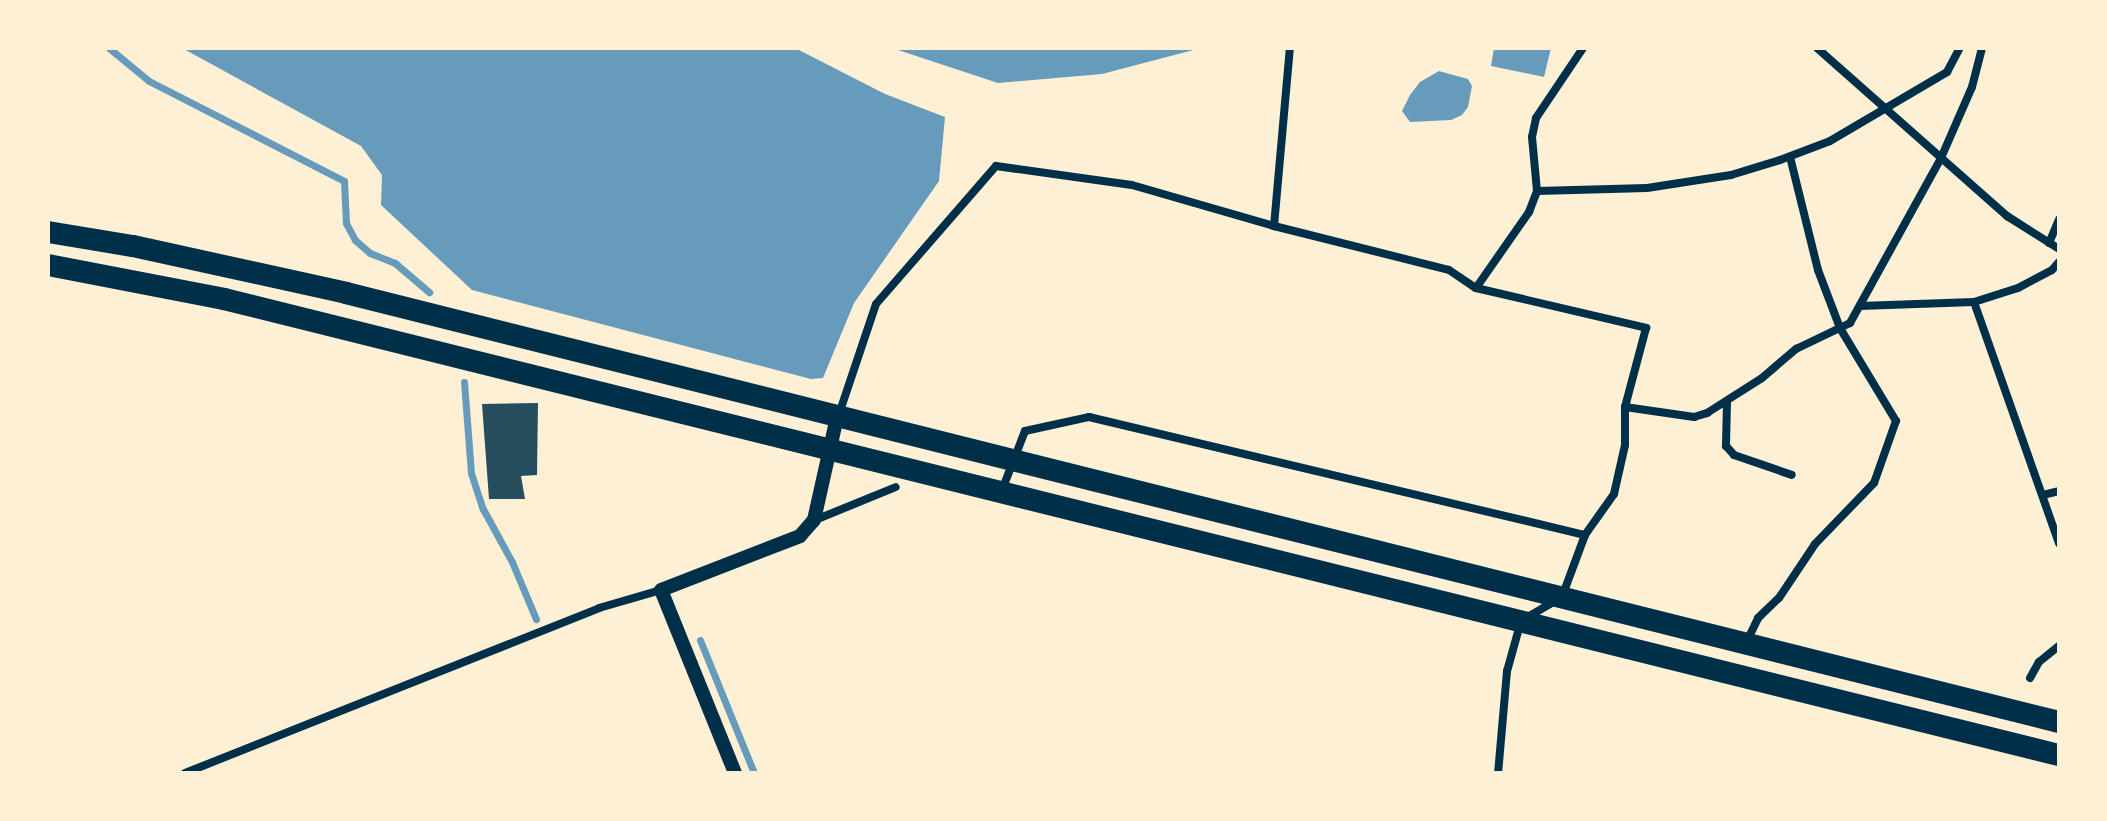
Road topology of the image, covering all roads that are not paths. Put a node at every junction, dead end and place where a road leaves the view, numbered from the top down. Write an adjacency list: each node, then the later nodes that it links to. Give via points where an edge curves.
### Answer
1 (1290, 48): 11 (street)
2 (1583, 48): 9 (street, via 1536,118 1532,137)
3 (1817, 48): 6 (street)
4 (1960, 48): 6 (street, via 1947,72)
5 (1982, 48): 8 (street, via 1972,87)
6 (1885, 108): 7 (street, via 1830,141); 8 (street)
7 (1790, 157): 9 (street, via 1731,175 1647,188); 20 (street, via 1818,270)
8 (1941, 158): 13 (street, via 2007,216); 19 (street)
9 (1537, 191): 17 (street, via 1529,212)
10 (2059, 219): 13 (street)
11 (1274, 226): 17 (street, via 1449,270); 23 (street, via 1132,185 996,166 876,304)
12 (48, 232): 23 (highway, via 346,293)
13 (2049, 243): 14 (street)
14 (2059, 249)
15 (2059, 262): 18 (street, via 2018,288)
16 (48, 265): 24 (highway, via 224,299)
17 (1476, 288): 22 (street, via 1646,328)
18 (1974, 302): 19 (street); 30 (street)
19 (1860, 306): 20 (street, via 1850,323)
20 (1840, 328): 21 (street, via 1796,349); 37 (street, via 1896,421 1874,483 1815,544 1779,598 1758,618)
21 (1727, 401): 22 (street, via 1694,417); 26 (street, via 1726,446 1734,455)
22 (1625, 407): 32 (street, via 1625,445 1614,494)
23 (837, 417): 24 (street); 25 (highway)
24 (832, 448): 28 (highway); 31 (street)
25 (1012, 460): 28 (street); 32 (street, via 1025,431 1089,417); 35 (highway)
26 (1792, 475)
27 (896, 487): 31 (street)
28 (1002, 490): 36 (highway)
29 (2059, 491): 30 (street)
30 (2043, 495): 33 (street)
31 (814, 520): 34 (street, via 800,536)
32 (1585, 535): 35 (street)
33 (2059, 544)
34 (661, 590): 42 (street, via 599,608); 43 (street)
35 (1562, 597): 36 (street); 37 (highway)
36 (1521, 621): 41 (highway); 44 (street, via 1507,671)
37 (1746, 643): 40 (highway)
38 (2059, 646): 39 (street, via 2039,662)
39 (2030, 678)
40 (2059, 722)
41 (2059, 755)
42 (185, 773)
43 (735, 773)
44 (1498, 773)

